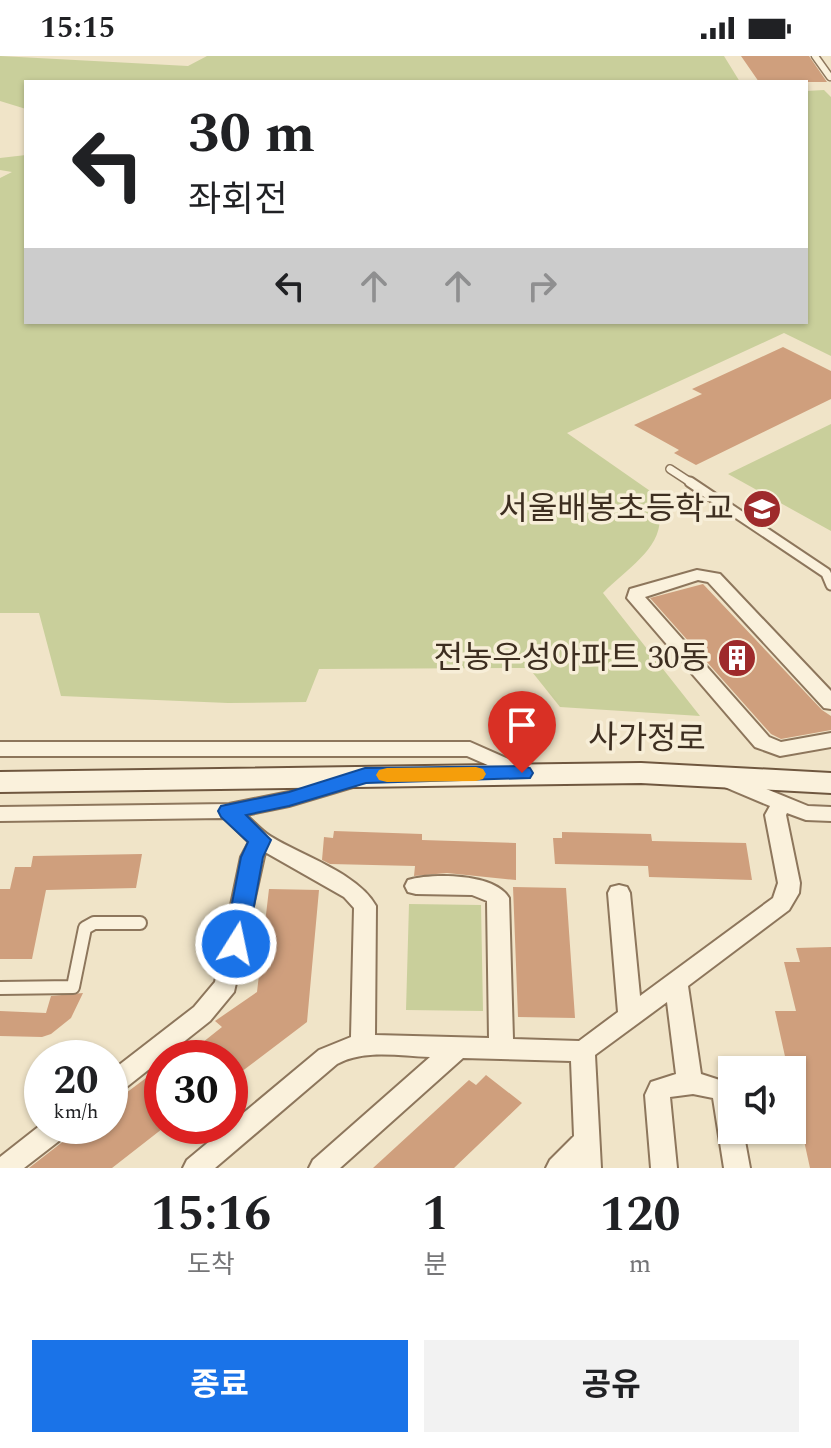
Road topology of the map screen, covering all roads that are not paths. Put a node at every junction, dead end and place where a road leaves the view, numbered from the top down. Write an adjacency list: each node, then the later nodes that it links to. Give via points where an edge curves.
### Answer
1 (815, 56): 3 (lane)
2 (831, 63): 3 (lane)
3 (820, 64): 4 (lane)
4 (830, 77)
5 (670, 469): 6 (lane, via 826,573)
6 (831, 585)
7 (831, 703): 8 (street, via 714,578 697,575 636,593 762,742 780,749)
8 (831, 740)
9 (0, 749): 10 (street, via 470,749)
10 (522, 773): 11 (main road, 사가정로); 12 (main road, 사가정로)
11 (365, 776): 13 (main road, 사가정로); 16 (street, 사가정로)
12 (717, 776): 14 (main road, 사가정로); 15 (street)
13 (0, 782)
14 (831, 783)
15 (783, 803): 18 (street, via 806,813); 23 (street, via 775,815 788,893 781,904)
16 (229, 811): 17 (street, 사가정로); 19 (street)
17 (0, 814)
18 (831, 814)
19 (260, 840): 26 (street, via 352,891 365,906); 30 (street, via 226,985 202,1014)
20 (416, 886): 28 (street, via 483,887 498,898)
21 (619, 893): 25 (street)
22 (140, 923): 24 (lane, via 94,923 85,928 73,987)
23 (676, 982): 25 (street); 31 (street)
24 (0, 988)
25 (630, 1017): 29 (street)
26 (363, 1045): 27 (street); 35 (street, via 328,1057)
27 (457, 1048): 28 (street); 36 (street)
28 (501, 1049): 29 (street)
29 (583, 1051): 32 (street)
30 (128, 1072)
31 (690, 1085): 39 (street, via 667,1086 657,1095); 40 (street, via 724,1092)
32 (587, 1140): 37 (street); 38 (street)
33 (32, 1144): 34 (street)
34 (5, 1162)
35 (196, 1168)
36 (322, 1168)
37 (559, 1168)
38 (588, 1168)
39 (664, 1168)
40 (737, 1168)

